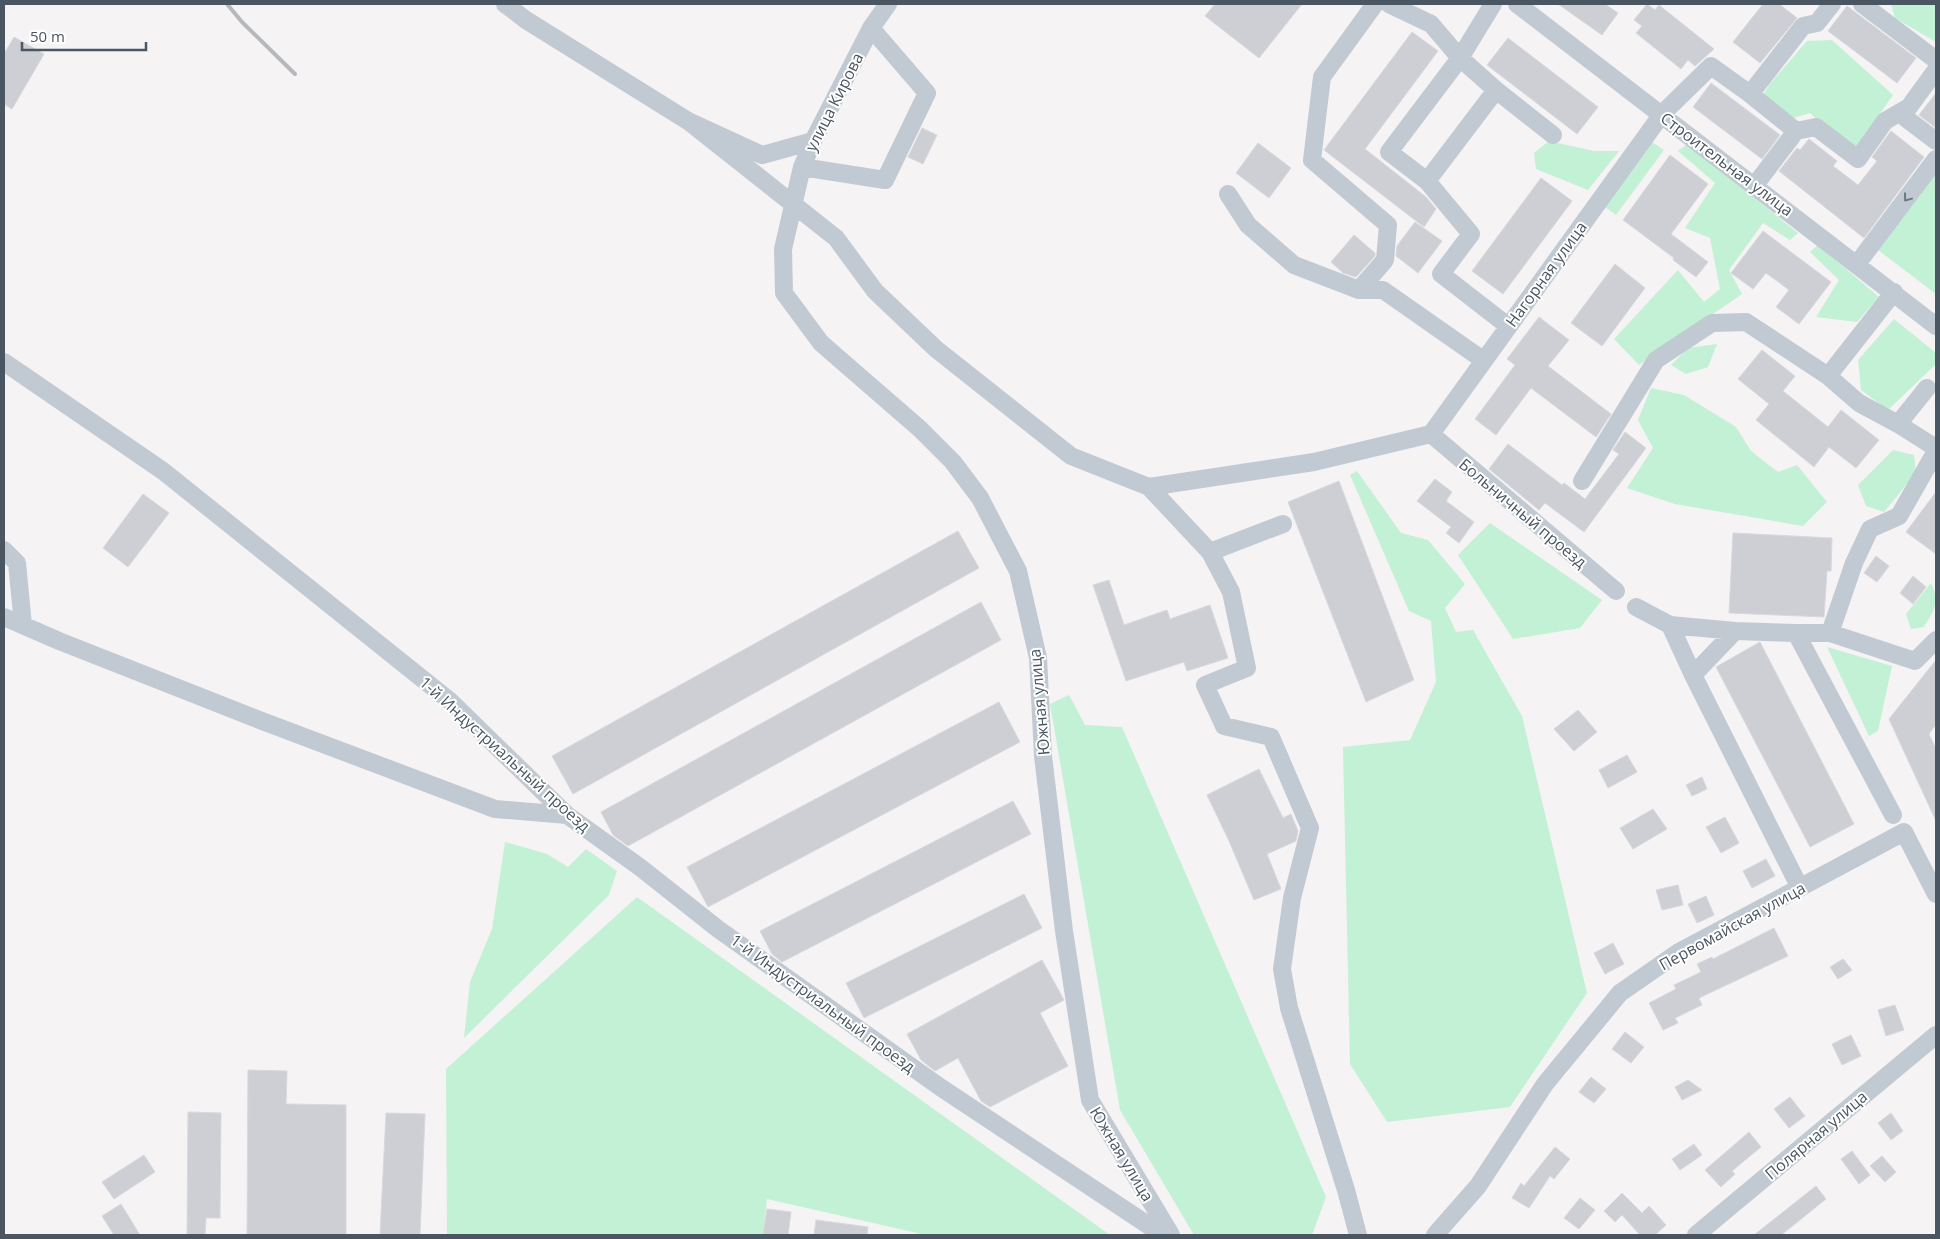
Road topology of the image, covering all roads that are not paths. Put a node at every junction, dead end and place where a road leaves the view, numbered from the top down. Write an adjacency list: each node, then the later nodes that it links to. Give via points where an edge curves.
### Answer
1 (505, 4): 9 (street)
2 (888, 4): 10 (street, улица Кирова)
3 (1375, 4): 30 (street, via 1322,78 1312,160 1388,225 1385,260)
4 (1389, 4): 11 (street, via 1431,24)
5 (1493, 4): 11 (street)
6 (1517, 4): 17 (street, Строительная улица)
7 (1832, 4): 15 (street, via 1817,23 1803,26)
8 (1862, 4): 12 (street)
9 (528, 12): 18 (street)
10 (871, 28): 21 (street, улица Кирова); 24 (street, via 927,93 885,180)
11 (1460, 58): 14 (street); 25 (street, via 1389,152)
12 (1936, 60)
13 (1936, 70): 16 (street, via 1909,107)
14 (1496, 90): 20 (street); 25 (street)
15 (1750, 94): 17 (street, Нагорная улица, via 1712,66); 19 (street)
16 (1899, 113): 19 (street, via 1886,121 1858,159 1816,127); 22 (street)
17 (1662, 114): 26 (street, Строительная улица); 32 (street, Нагорная улица)
18 (688, 121): 21 (street, via 762,155); 28 (street)
19 (1796, 131): 26 (street)
20 (1553, 135)
21 (813, 141): 24 (street, улица Кирова)
22 (1936, 141)
23 (1936, 159): 29 (street, one-way to 29)
24 (802, 167): 28 (street, улица Кирова)
25 (1427, 181): 32 (street, via 1471,234 1441,274)
26 (1755, 186): 29 (street, Строительная улица)
27 (1228, 194): 30 (street, via 1248,225 1294,265)
28 (794, 205): 42 (street, via 836,238 875,291 944,355 1071,456); 62 (street, Южная улица, via 783,249 784,293 821,343 953,462 980,498 1018,571 1038,658 1043,756 1064,930 1090,1100)
29 (1857, 264): 31 (street, Строительная улица)
30 (1359, 290): 34 (street, via 1384,290)
31 (1894, 292): 33 (street, Строительная улица); 36 (street)
32 (1508, 326): 34 (street, Нагорная улица)
33 (1936, 326)
34 (1483, 360): 39 (street, Нагорная улица)
35 (4, 362): 56 (street, 1-й Индустриальный проезд, via 163,471 442,695)
36 (1828, 376): 38 (street, via 1859,403); 41 (street, via 1746,322 1712,324 1656,360)
37 (1927, 388): 38 (street)
38 (1898, 424): 40 (street)
39 (1431, 434): 42 (street, via 1314,462); 46 (street, Больничный проезд)
40 (1936, 449): 53 (street, via 1899,516 1870,529 1854,563)
41 (1582, 481)
42 (1149, 487): 45 (street)
43 (1283, 524): 45 (street)
44 (4, 550): 50 (street, via 17,563)
45 (1210, 552): 63 (street, via 1231,592 1247,668 1205,685 1224,726 1271,737 1310,828 1292,898 1282,969 1289,1008)
46 (1616, 591)
47 (1636, 607): 49 (street)
48 (4, 617): 50 (street)
49 (1670, 625): 51 (street); 55 (street)
50 (23, 626): 56 (street, via 495,809)
51 (1735, 631): 52 (street); 55 (street)
52 (1796, 633): 53 (street); 57 (street)
53 (1830, 633): 54 (street, via 1915,661)
54 (1936, 640)
55 (1693, 675): 58 (street)
56 (567, 815): 61 (street, 1-й Индустриальный проезд, via 880,1045)
57 (1893, 815)
58 (1800, 888): 59 (street, Первомайская улица, via 1904,832); 64 (street, Первомайская улица, via 1678,952 1620,993 1545,1084 1478,1186)
59 (1936, 894)
60 (1936, 1035): 65 (street, Полярная улица)
61 (1163, 1235)
62 (1171, 1235)
63 (1358, 1235)
64 (1435, 1235)
65 (1696, 1235)

